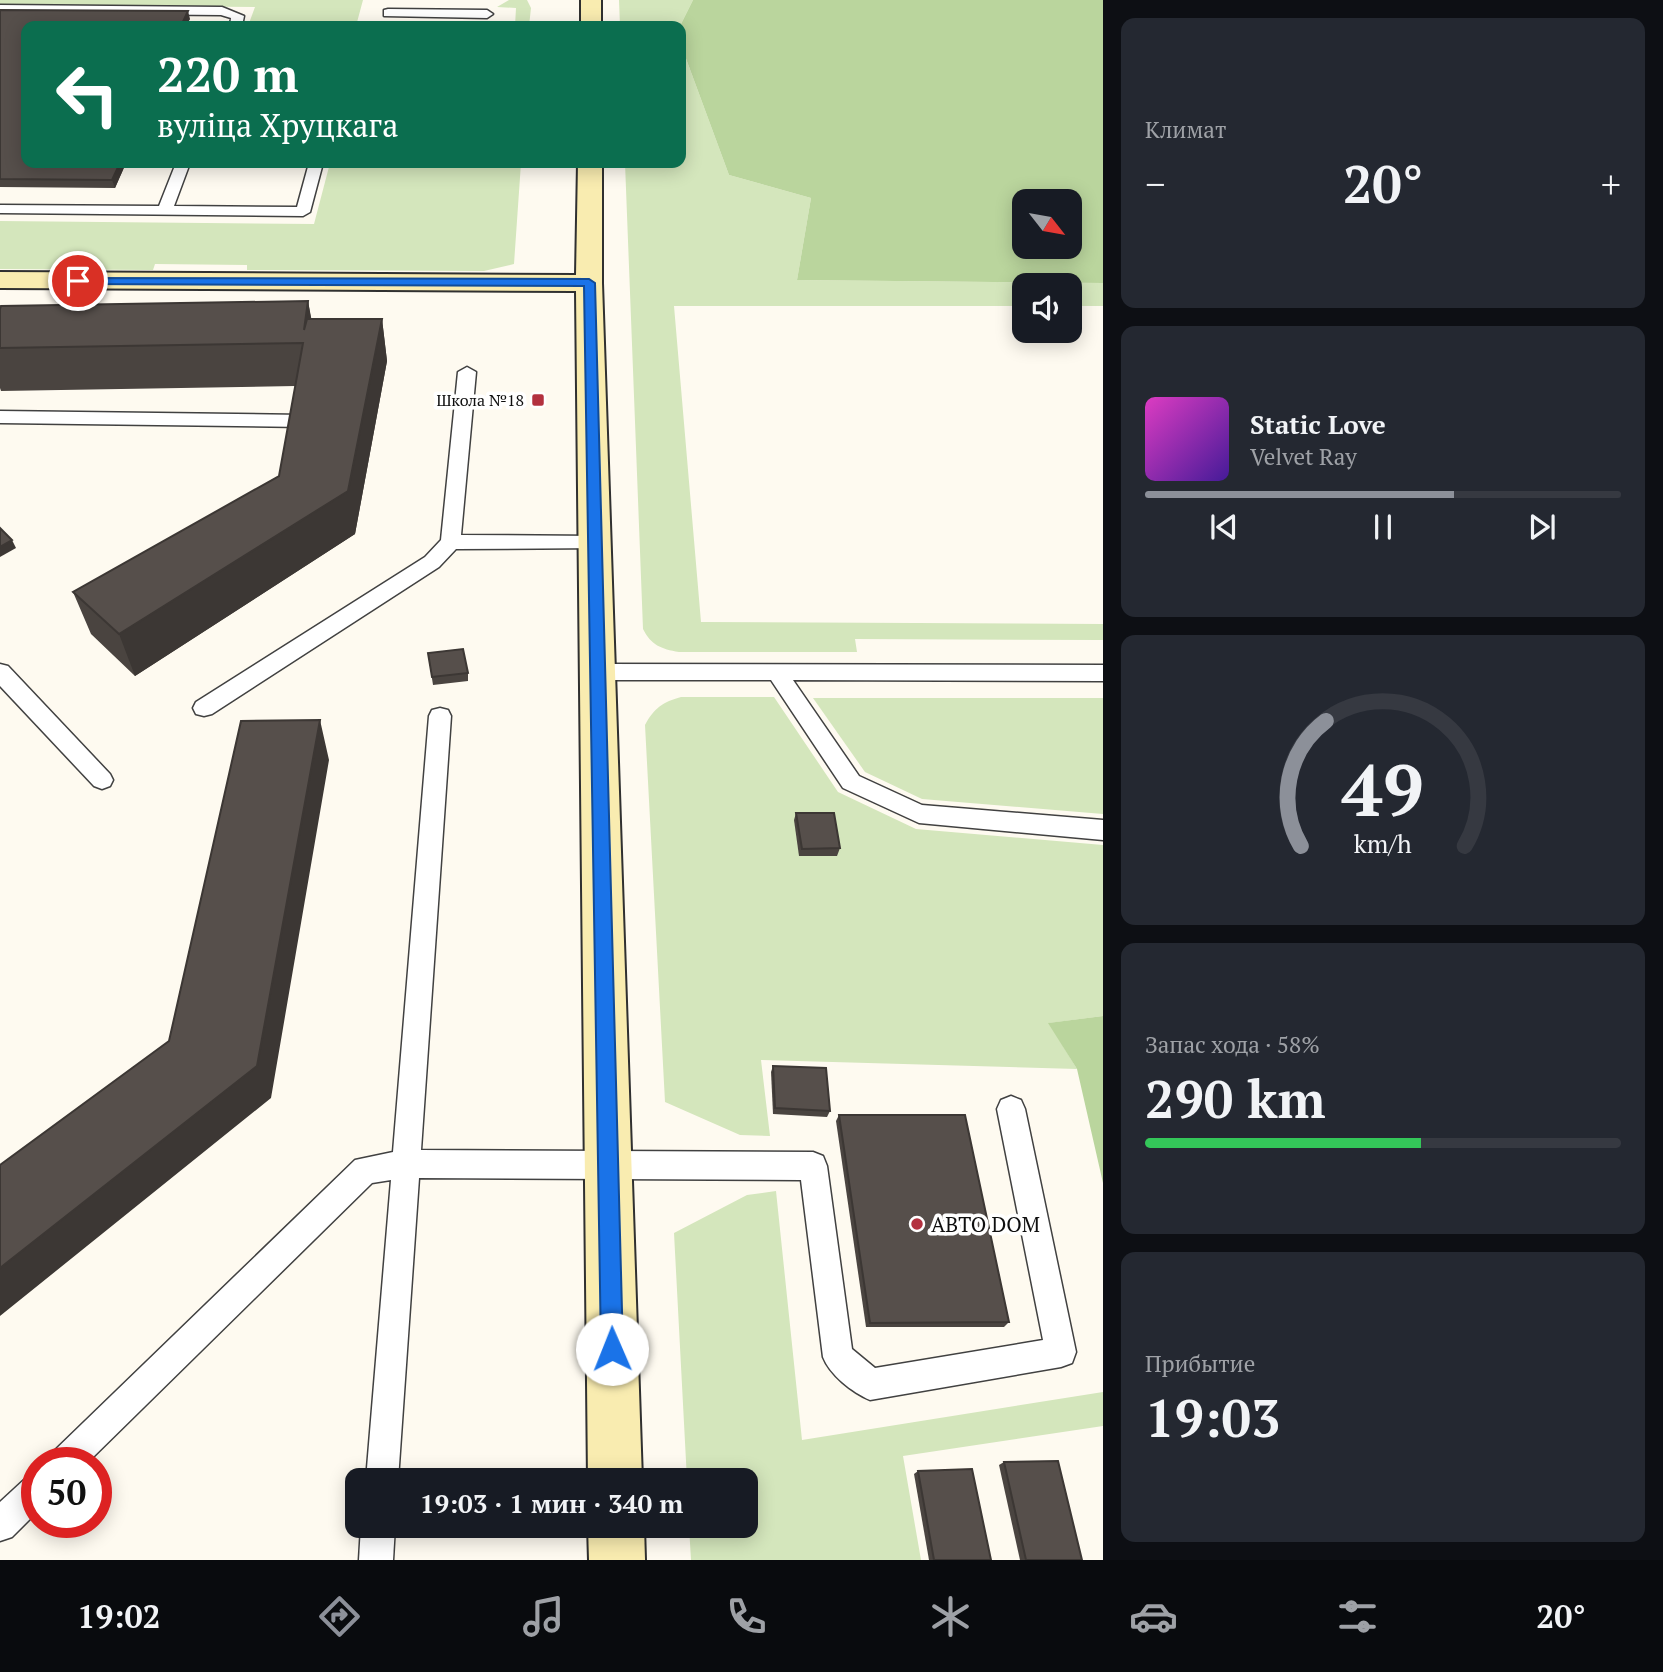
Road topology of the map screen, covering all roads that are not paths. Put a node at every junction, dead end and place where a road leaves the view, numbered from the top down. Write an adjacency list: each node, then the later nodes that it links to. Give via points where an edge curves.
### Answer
1 (488, 0): 5 (lane)
2 (591, 0): 7 (main road)
3 (0, 9): 6 (lane, via 222,11 239,16)
4 (388, 13): 5 (lane)
5 (486, 20)
6 (238, 21)
7 (590, 21)
8 (181, 168): 12 (lane)
9 (315, 168): 12 (lane, via 303,212)
10 (590, 168): 14 (main road)
11 (0, 209): 12 (lane)
12 (165, 211)
13 (0, 281): 14 (main road)
14 (589, 283): 19 (main road)
15 (467, 372): 18 (lane)
16 (0, 417): 17 (lane)
17 (304, 421)
18 (451, 542): 19 (lane); 24 (lane, via 432,562)
19 (596, 543): 21 (main road)
20 (0, 672): 26 (lane)
21 (598, 672): 22 (lane); 30 (main road)
22 (777, 673): 23 (lane); 27 (lane, via 851,782 919,814)
23 (1103, 673)
24 (204, 708)
25 (440, 716): 29 (lane)
26 (102, 780)
27 (1103, 830)
28 (1011, 1109): 30 (lane, via 1061,1352 870,1384 838,1357 813,1166)
29 (406, 1164): 30 (lane); 31 (lane, via 365,1170); 32 (lane)
30 (608, 1164): 33 (main road)
31 (80, 1447)
32 (383, 1468)
33 (615, 1468)
34 (21, 1505): 35 (lane)
35 (0, 1525)
36 (377, 1538): 38 (lane)
37 (616, 1538): 39 (main road)
38 (376, 1560)
39 (617, 1560)

